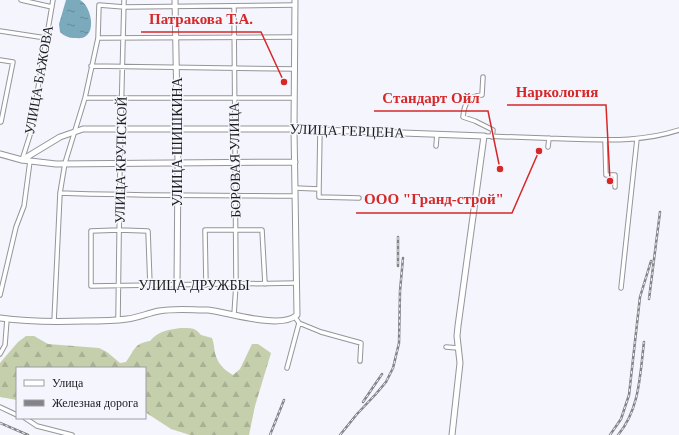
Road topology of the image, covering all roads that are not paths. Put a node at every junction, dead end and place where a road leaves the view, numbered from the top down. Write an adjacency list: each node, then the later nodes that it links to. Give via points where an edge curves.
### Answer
1 (21, 0): 8 (street)
2 (53, 0): 8 (street, УЛИЦА БАЖОВА)
3 (124, 0): 9 (street, УЛИЦА КРУПСКОЙ)
4 (175, 0): 6 (street, УЛИЦА ШИШКИНА)
5 (295, 3): 7 (street); 12 (street)
6 (175, 6): 7 (street); 9 (street); 16 (street, УЛИЦА ШИШКИНА)
7 (234, 6): 11 (street, БОРОВАЯ УЛИЦА)
8 (52, 7): 13 (street, УЛИЦА БАЖОВА)
9 (124, 7): 14 (street, via 99,5); 15 (street, УЛИЦА КРУПСКОЙ)
10 (0, 31): 13 (street)
11 (234, 37): 12 (street); 16 (street); 21 (street, БОРОВАЯ УЛИЦА)
12 (295, 37): 22 (street)
13 (46, 38): 46 (street, УЛИЦА БАЖОВА, via 30,135)
14 (98, 38): 15 (street); 18 (street)
15 (123, 38): 16 (street); 19 (street, УЛИЦА КРУПСКОЙ)
16 (176, 38): 20 (street, УЛИЦА ШИШКИНА)
17 (0, 60): 29 (street, via 13,62)
18 (91, 66): 19 (street); 24 (street)
19 (122, 66): 20 (street); 25 (street, УЛИЦА КРУПСКОЙ)
20 (176, 66): 21 (street); 26 (street, УЛИЦА ШИШКИНА)
21 (234, 68): 22 (street); 28 (street, БОРОВАЯ УЛИЦА)
22 (295, 68): 27 (street)
23 (483, 77): 39 (street, via 482,95 469,99 463,117 493,130)
24 (85, 98): 25 (street); 34 (street)
25 (122, 98): 26 (street); 30 (street, УЛИЦА КРУПСКОЙ)
26 (177, 98): 28 (street); 31 (street, УЛИЦА ШИШКИНА)
27 (294, 98): 28 (street); 33 (street)
28 (234, 99): 32 (street, БОРОВАЯ УЛИЦА)
29 (1, 122)
30 (121, 128): 31 (street, УЛИЦА ГЕРЦЕНА); 34 (street, УЛИЦА ГЕРЦЕНА); 52 (street, УЛИЦА КРУПСКОЙ)
31 (177, 128): 32 (street, УЛИЦА ГЕРЦЕНА); 48 (street, УЛИЦА ШИШКИНА)
32 (234, 128): 33 (street, УЛИЦА ГЕРЦЕНА); 49 (street, БОРОВАЯ УЛИЦА)
33 (294, 129): 35 (street, УЛИЦА ГЕРЦЕНА); 50 (street)
34 (75, 130): 46 (street, УЛИЦА ГЕРЦЕНА); 51 (street)
35 (320, 130): 37 (street, УЛИЦА ГЕРЦЕНА); 55 (street)
36 (679, 130): 41 (street, УЛИЦА ГЕРЦЕНА)
37 (437, 134): 38 (street, УЛИЦА ГЕРЦЕНА); 43 (street)
38 (484, 136): 39 (street, УЛИЦА ГЕРЦЕНА); 81 (street, via 458,320)
39 (492, 137): 40 (street, УЛИЦА ГЕРЦЕНА)
40 (549, 138): 42 (street, УЛИЦА ГЕРЦЕНА); 44 (street)
41 (638, 139): 42 (street, УЛИЦА ГЕРЦЕНА); 71 (street)
42 (605, 140): 53 (street, via 606,175 615,175)
43 (436, 146)
44 (548, 147)
45 (0, 154): 46 (street)
46 (22, 160): 47 (street)
47 (30, 161): 51 (street); 72 (street, via 24,206 16,227)
48 (178, 162): 49 (street); 52 (street); 57 (street, УЛИЦА ШИШКИНА)
49 (236, 162): 50 (street); 58 (street, БОРОВАЯ УЛИЦА)
50 (295, 162): 54 (street)
51 (65, 163): 52 (street); 56 (street)
52 (120, 163): 59 (street, УЛИЦА КРУПСКОЙ)
53 (615, 187)
54 (295, 188): 55 (street); 60 (street)
55 (319, 189): 61 (street, via 319,197)
56 (60, 194): 59 (street); 78 (street)
57 (178, 195): 58 (street); 59 (street); 70 (street, УЛИЦА ШИШКИНА)
58 (236, 195): 60 (street); 62 (street, БОРОВАЯ УЛИЦА)
59 (120, 196): 63 (street, УЛИЦА КРУПСКОЙ)
60 (295, 196): 64 (street)
61 (359, 198)
62 (236, 229): 65 (street, via 205,230); 66 (street, БОРОВАЯ УЛИЦА); 67 (street, via 262,230)
63 (119, 230): 68 (street, УЛИЦА КРУПСКОЙ); 68 (street, УЛИЦА ДРУЖБЫ, via 91,231 91,286); 69 (street, via 148,231)
64 (297, 283): 67 (street, УЛИЦА ДРУЖБЫ); 74 (street)
65 (206, 284): 66 (street, УЛИЦА ДРУЖБЫ); 70 (street, УЛИЦА ДРУЖБЫ)
66 (236, 284): 67 (street, УЛИЦА ДРУЖБЫ); 73 (street, БОРОВАЯ УЛИЦА)
67 (265, 284)
68 (119, 285): 69 (street, УЛИЦА ДРУЖБЫ); 77 (street, УЛИЦА КРУПСКОЙ)
69 (150, 285): 70 (street, УЛИЦА ДРУЖБЫ)
70 (177, 285)
71 (621, 288)
72 (0, 295)
73 (234, 315): 74 (street, via 256,320 285,320); 77 (street, via 212,311 170,310)
74 (295, 317): 79 (street)
75 (0, 318): 76 (street)
76 (7, 319): 78 (street); 82 (street, via 5,345)
77 (118, 320): 78 (street)
78 (54, 322)
79 (299, 323): 83 (street, via 320,332 361,343); 84 (street)
80 (446, 347): 81 (street)
81 (458, 348): 89 (street, via 460,363)
82 (0, 354)
83 (360, 361)
84 (287, 368)
85 (0, 407): 86 (street)
86 (16, 414)
87 (26, 419): 88 (street, via 37,426)
88 (72, 435)
89 (452, 435)

